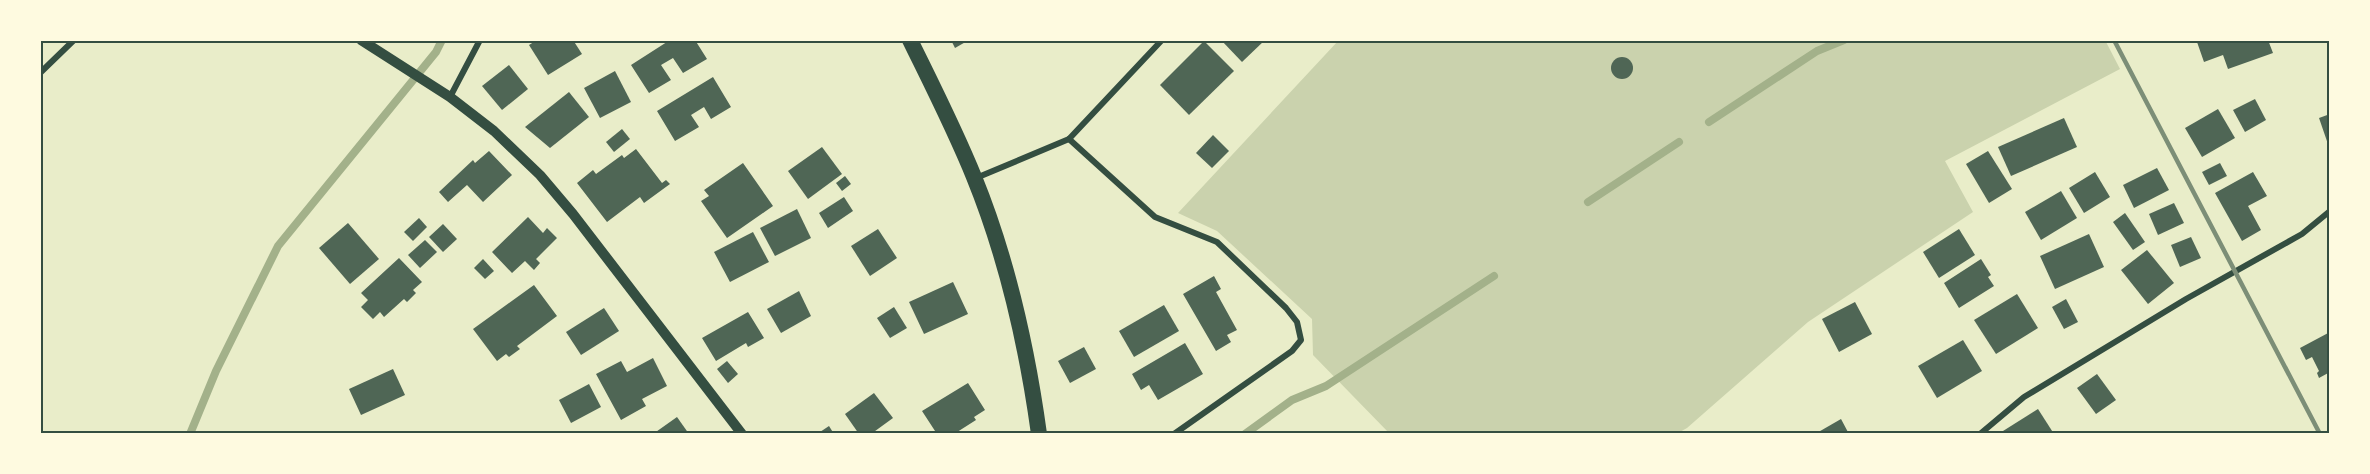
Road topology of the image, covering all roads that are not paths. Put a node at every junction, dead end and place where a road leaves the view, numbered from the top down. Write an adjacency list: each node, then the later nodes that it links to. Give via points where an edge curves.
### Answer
1 (74, 40): 6 (street)
2 (361, 40): 7 (street)
3 (480, 40): 7 (street)
4 (910, 40): 9 (highway)
5 (1162, 40): 8 (street)
6 (40, 73)
7 (450, 97): 11 (street, via 494,131 540,175)
8 (1069, 139): 9 (street); 13 (street, via 1155,217 1217,242 1297,322 1301,340 1293,351)
9 (975, 179): 12 (highway, via 1002,260 1025,352)
10 (2330, 211): 14 (street, via 2302,234 2024,397)
11 (742, 434)
12 (1039, 434)
13 (1174, 434)
14 (1980, 434)

